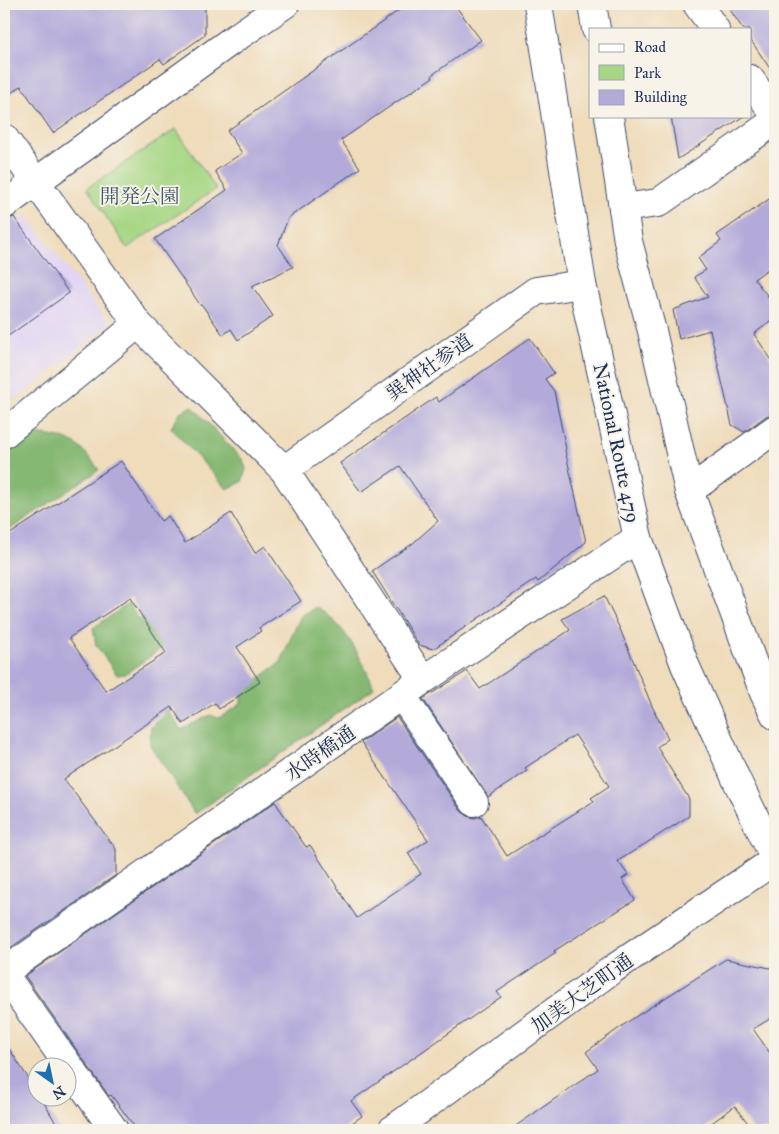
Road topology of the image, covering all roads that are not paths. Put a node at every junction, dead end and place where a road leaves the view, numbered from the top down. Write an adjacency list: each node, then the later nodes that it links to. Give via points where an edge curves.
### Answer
1 (285, 4): 12 (main road)
2 (538, 4): 15 (main road, National Route 479)
3 (592, 4): 5 (main road)
4 (697, 4): 6 (main road)
5 (596, 28)
6 (714, 28)
7 (752, 82): 8 (main road)
8 (775, 114)
9 (609, 118): 14 (main road)
10 (775, 121): 14 (main road, via 658,202)
11 (4, 138): 12 (main road)
12 (36, 183): 13 (main road); 16 (main road)
13 (4, 205)
14 (623, 208): 20 (main road, via 628,241)
15 (582, 284): 19 (main road, 巽神社参道, via 536,291); 21 (main road, National Route 479)
16 (138, 324): 18 (main road); 19 (main road)
17 (775, 429): 20 (main road)
18 (4, 434)
19 (284, 470): 22 (main road)
20 (689, 491): 23 (main road)
21 (638, 538): 22 (main road, 水時橋通); 25 (main road, National Route 479, via 685,665)
22 (413, 688): 24 (main road); 26 (main road, 水時橋通)
23 (775, 715)
24 (474, 802)
25 (775, 859): 28 (main road, 加美大芝町通, via 613,969)
26 (4, 973): 27 (main road)
27 (114, 1130)
28 (392, 1130)

